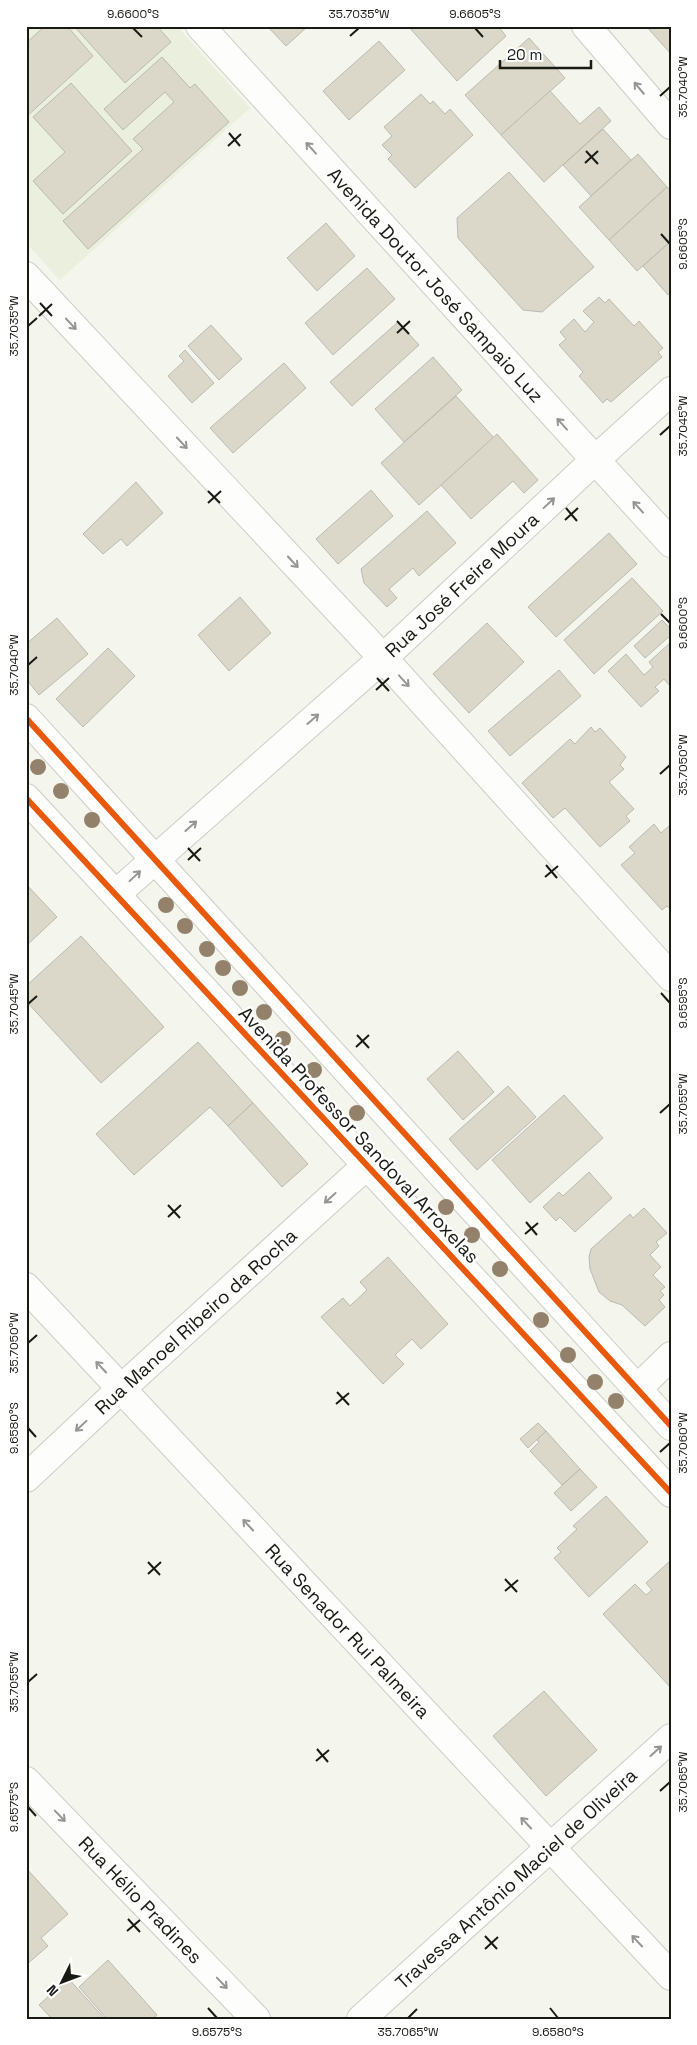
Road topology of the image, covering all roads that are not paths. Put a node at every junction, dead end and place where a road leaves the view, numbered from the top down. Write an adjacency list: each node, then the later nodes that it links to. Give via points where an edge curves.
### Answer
1 (200, 26): 6 (street, Avenida Doutor José Sampaio Luz, one-way to 1)
2 (586, 26): 3 (street, one-way to 2)
3 (671, 125)
4 (26, 276): 8 (street, one-way to 8)
5 (671, 391): 6 (street, Rua José Freire Moura)
6 (595, 460): 7 (street, Avenida Doutor José Sampaio Luz, one-way to 6); 8 (street, Rua José Freire Moura, one-way to 6)
7 (671, 543)
8 (383, 658): 11 (street, Rua José Freire Moura, one-way to 8); 13 (street, one-way to 13)
9 (26, 718): 11 (street, Avenida Professor Sandoval Arroxelas)
10 (26, 798): 12 (street, Avenida Professor Sandoval Arroxelas)
11 (155, 859): 12 (street, Rua José Freire Moura, one-way to 11); 18 (street, Avenida Professor Sandoval Arroxelas)
12 (116, 894): 14 (street, Avenida Professor Sandoval Arroxelas)
13 (671, 977)
14 (367, 1165): 17 (street, Rua Manoel Ribeiro da Rocha, one-way to 17); 21 (street, Avenida Professor Sandoval Arroxelas)
15 (26, 1286): 17 (street, Rua Senador Rui Palmeira, one-way to 15)
16 (671, 1356): 18 (street)
17 (121, 1389): 20 (street, Rua Manoel Ribeiro da Rocha, one-way to 20); 24 (street, Rua Senador Rui Palmeira, one-way to 17)
18 (637, 1389): 19 (street, Avenida Professor Sandoval Arroxelas)
19 (671, 1426)
20 (26, 1478)
21 (671, 1493)
22 (671, 1738): 24 (street, Travessa Antônio Maciel de Oliveira, one-way to 22)
23 (26, 1781): 26 (street, Rua Hélio Pradines, one-way to 26)
24 (550, 1848): 25 (street, Rua Senador Rui Palmeira, one-way to 24); 27 (street, Travessa Antônio Maciel de Oliveira)
25 (671, 1976)
26 (256, 2019)
27 (361, 2019)

